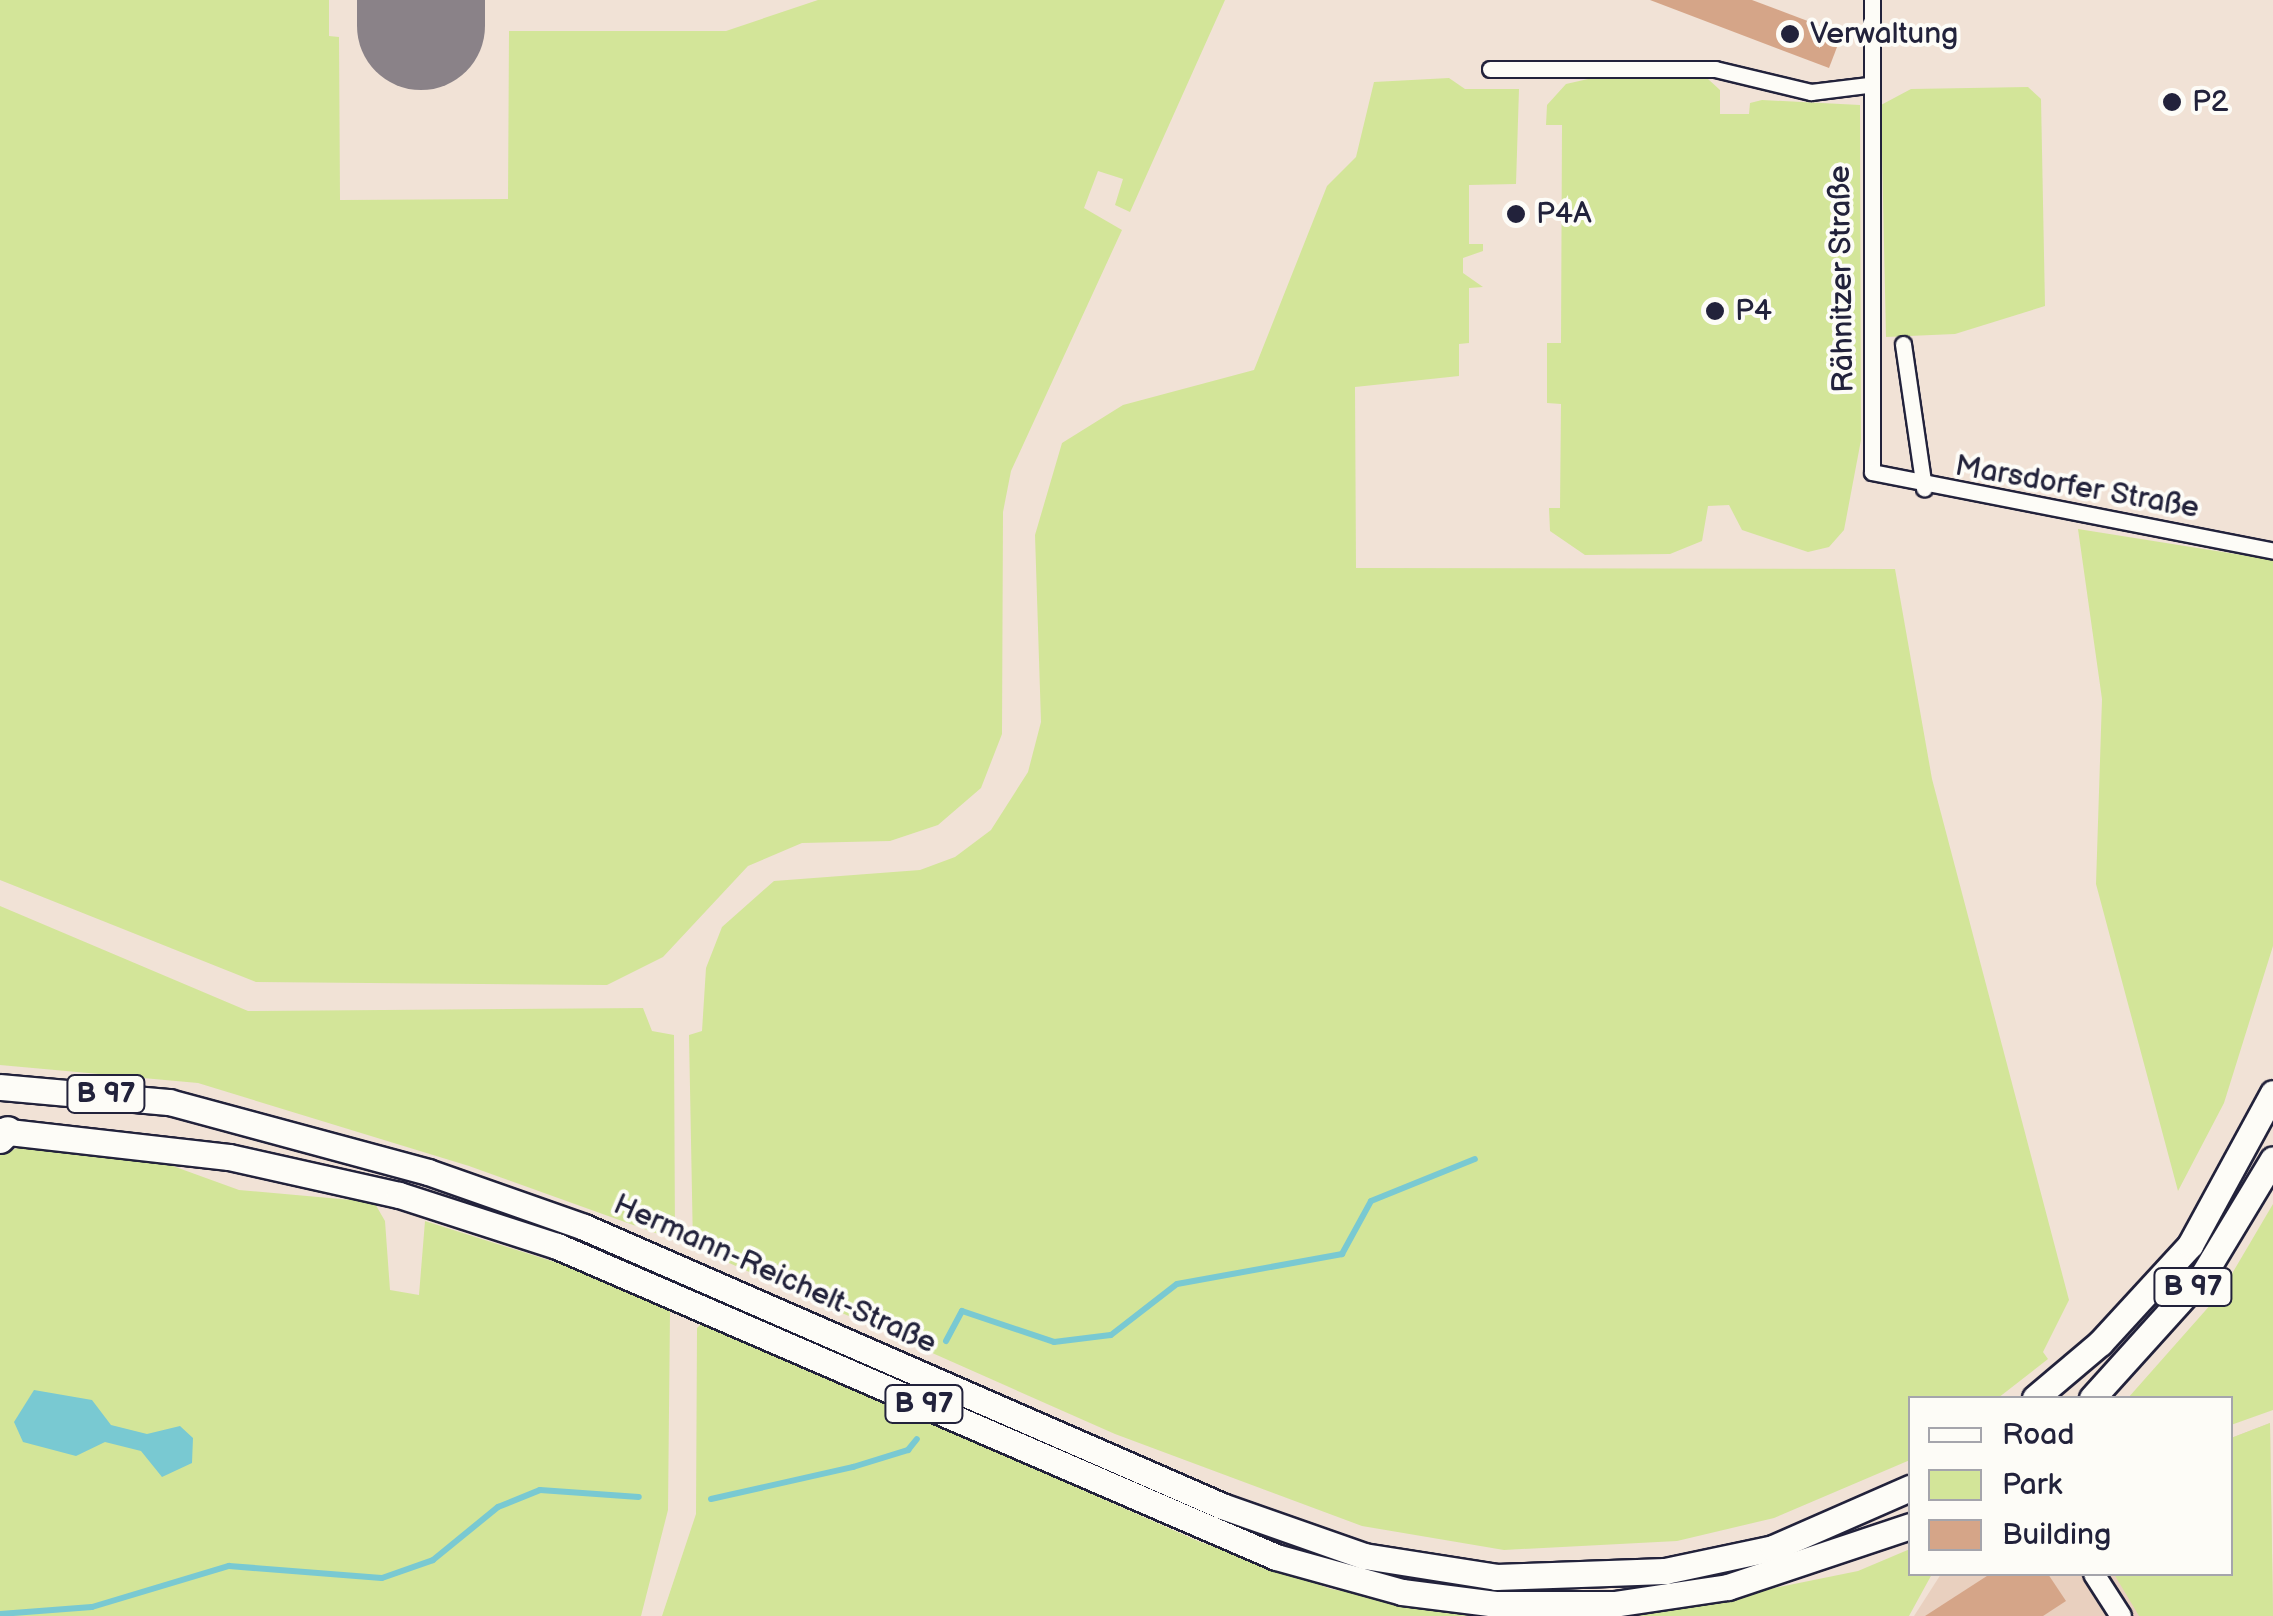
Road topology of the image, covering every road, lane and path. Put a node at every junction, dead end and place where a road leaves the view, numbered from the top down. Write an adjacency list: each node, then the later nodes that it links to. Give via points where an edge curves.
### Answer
1 (1872, 0): 3 (street, Rähnitzer Straße)
2 (1490, 70): 3 (street, via 1715,70 1811,92)
3 (1868, 85): 5 (street, Rähnitzer Straße)
4 (1903, 344): 6 (street)
5 (1872, 472): 6 (street, Marsdorfer Straße)
6 (1924, 488): 7 (street, Marsdorfer Straße)
7 (2273, 551)
8 (0, 1087): 14 (main road, Hermann-Reichelt-Straße / B 97, via 169,1102 428,1172 648,1254 1286,1532 1408,1566 1549,1579 1665,1571 1774,1548)
9 (2273, 1092): 12 (main road, B 97, via 2227,1189 2180,1258)
10 (3, 1134): 15 (main road, Hermann-Reichelt-Straße / B 97, via 229,1156 399,1195 557,1246 1276,1557 1402,1592 1497,1604 1614,1604 1728,1587)
11 (2273, 1159): 13 (main road, B 97, via 2203,1275)
12 (2037, 1396)
13 (2094, 1396)
14 (1908, 1489)
15 (1908, 1527)
16 (2095, 1576): 17 (street)
17 (2122, 1616)

